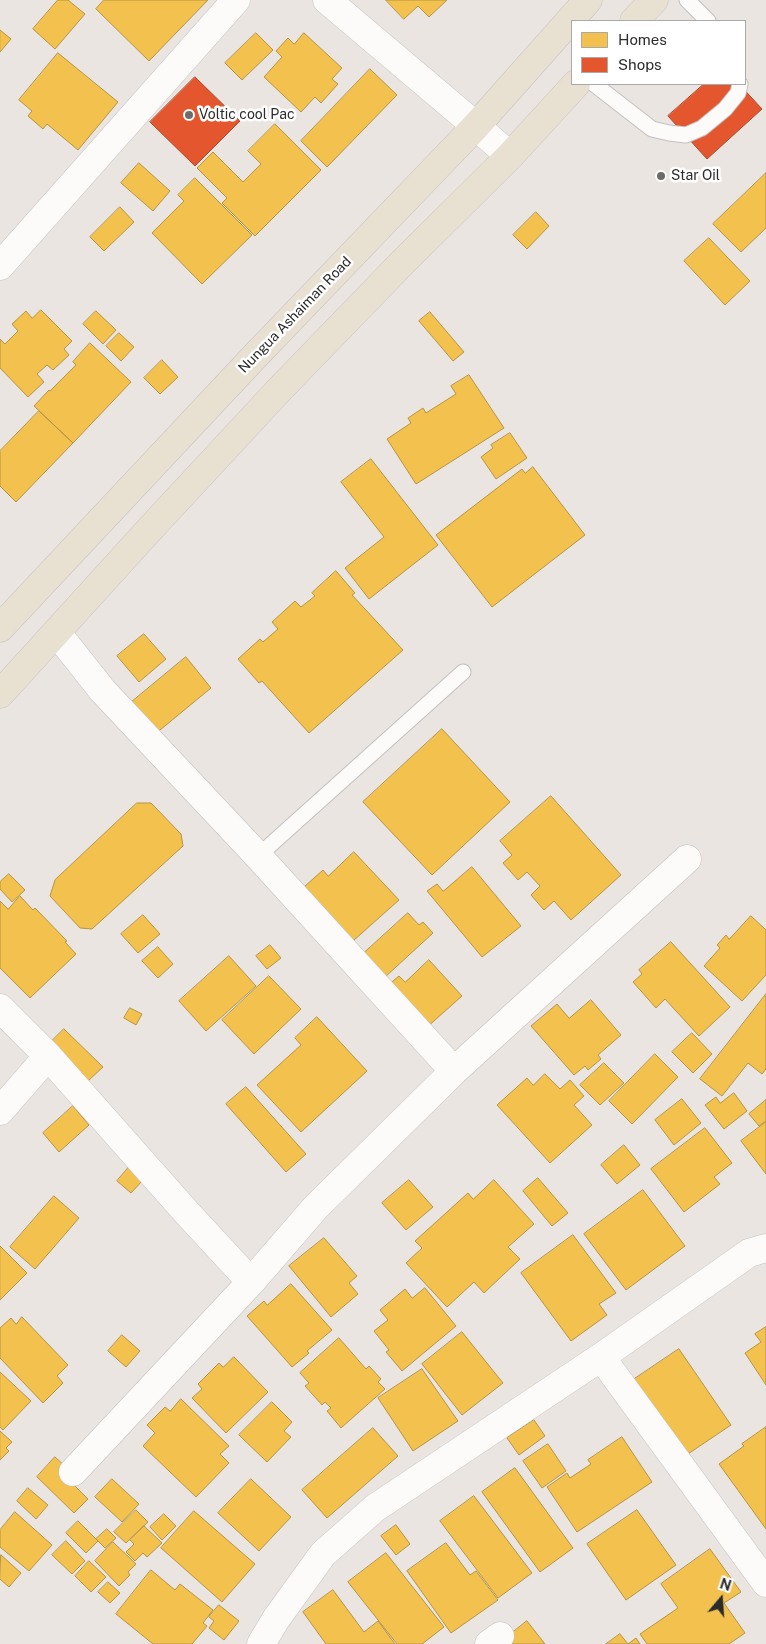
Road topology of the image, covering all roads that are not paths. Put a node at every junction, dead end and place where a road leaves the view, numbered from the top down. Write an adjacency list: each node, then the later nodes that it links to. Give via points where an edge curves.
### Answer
1 (236, 0): 13 (street)
2 (327, 0): 11 (street)
3 (588, 0): 11 (main road, Nungua Ashaiman Road)
4 (654, 0): 6 (main road)
5 (687, 0): 7 (lane)
6 (635, 20)
7 (707, 20)
8 (575, 85): 12 (main road)
9 (595, 85): 10 (lane, via 652,129 686,135 702,128 726,109)
10 (740, 85)
11 (476, 126): 12 (street); 14 (main road, Nungua Ashaiman Road)
12 (510, 156): 15 (main road, via 287,382)
13 (0, 266)
14 (0, 628)
15 (57, 633): 17 (main road); 18 (street, via 102,690)
16 (463, 672): 18 (lane)
17 (0, 694)
18 (258, 856): 22 (street)
19 (687, 859): 22 (street)
20 (0, 1008): 21 (street)
21 (48, 1056): 23 (street); 25 (street)
22 (454, 1072): 25 (street, via 315,1208)
23 (0, 1112)
24 (766, 1248): 26 (street, via 748,1253)
25 (251, 1282): 27 (street)
26 (601, 1357): 28 (street); 29 (street, via 375,1508 323,1554)
27 (73, 1472)
28 (766, 1583)
29 (260, 1644)

